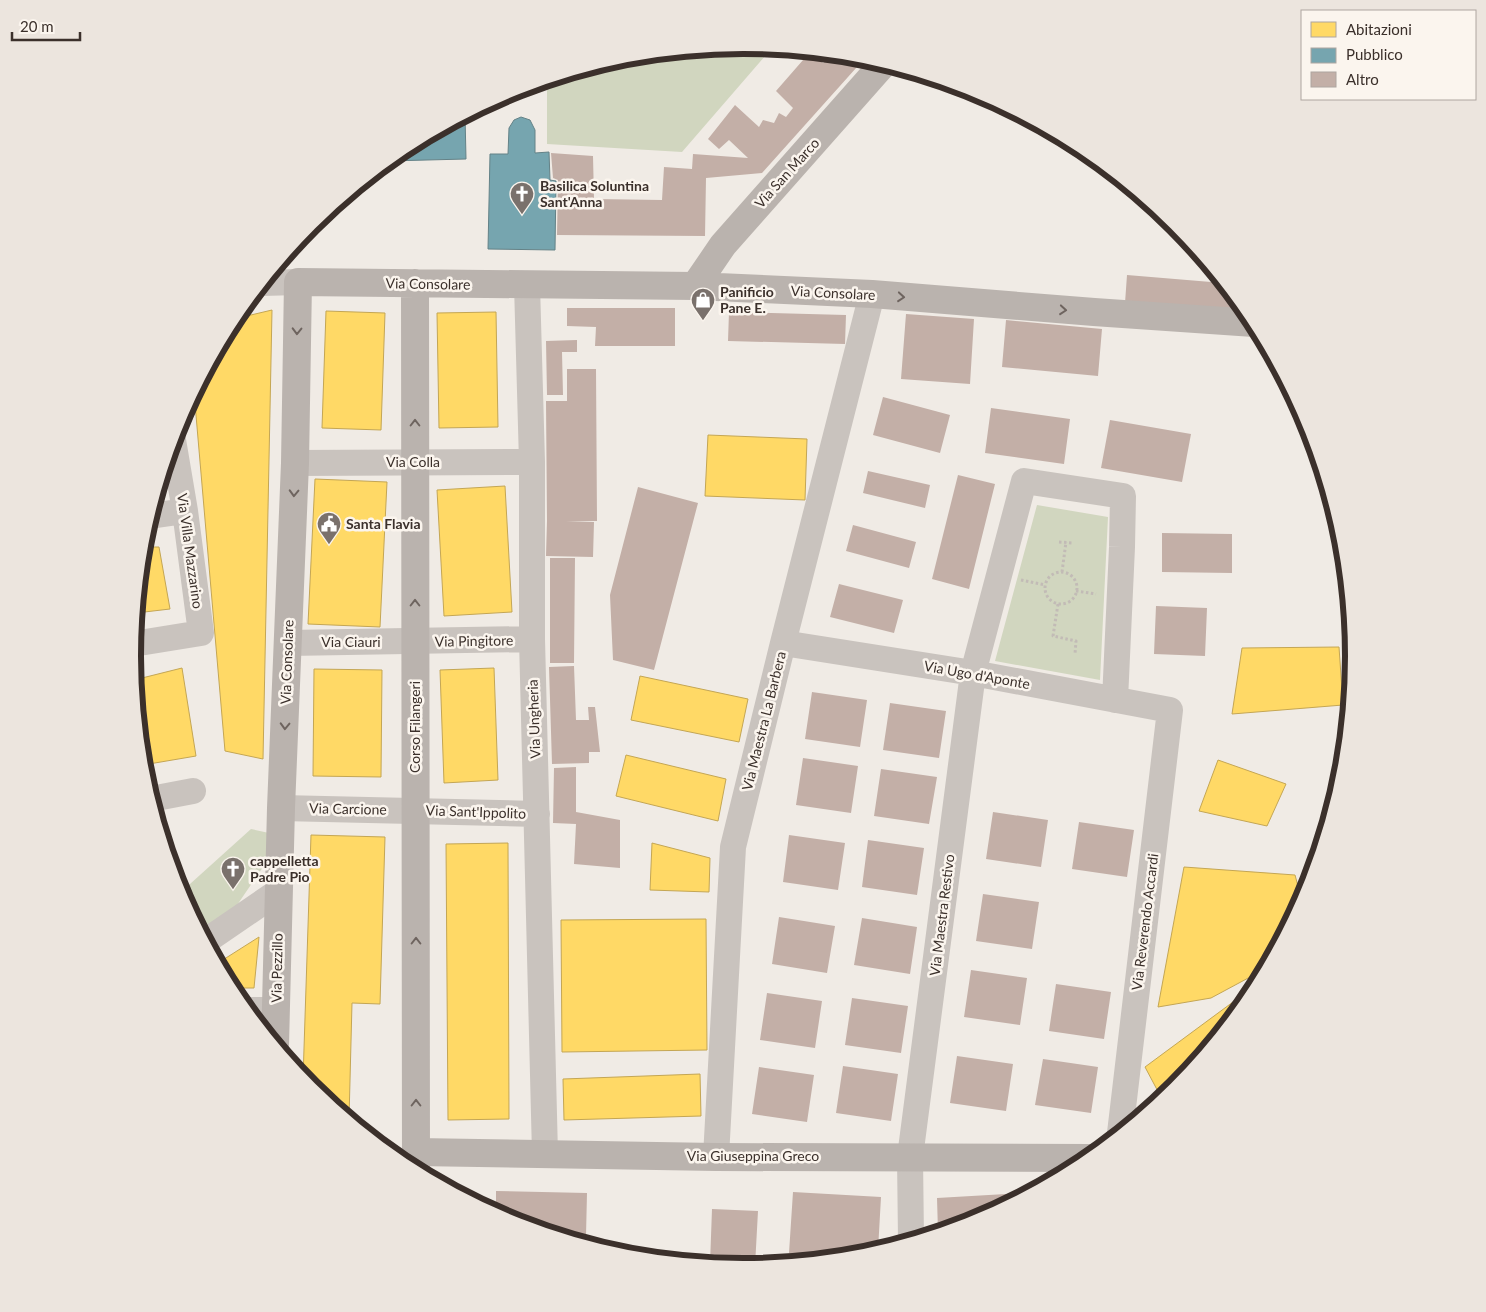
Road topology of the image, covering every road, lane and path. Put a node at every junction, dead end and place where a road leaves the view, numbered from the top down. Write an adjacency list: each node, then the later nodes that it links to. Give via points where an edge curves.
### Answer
1 (878, 69): 6 (street, Via San Marco, via 723,245)
2 (298, 282): 3 (street); 4 (street, Via Consolare); 12 (street, Via Consolare, one-way to 12)
3 (270, 283)
4 (415, 284): 5 (street, Via Consolare); 10 (street, Corso Filangeri, one-way to 4)
5 (527, 285): 6 (street, Via Consolare); 11 (street, Via Ungheria)
6 (695, 286): 7 (street, Via Consolare)
7 (872, 294): 8 (street, Via Consolare, one-way to 8); 24 (street, Via Maestra La Barbera)
8 (1245, 322)
9 (175, 456): 13 (street, Via Villa Mazzarino)
10 (415, 462): 11 (street, Via Colla); 12 (street, Via Colla); 21 (street, Corso Filangeri, one-way to 10)
11 (532, 462): 20 (street, Via Ungheria)
12 (295, 463): 23 (street, Via Consolare, one-way to 23)
13 (184, 511): 14 (street); 22 (street, Via Villa Mazzarino, via 201,633)
14 (158, 515)
15 (1059, 542): 16 (path)
16 (1066, 542): 17 (path); 18 (path)
17 (1074, 543)
18 (1062, 572): 19 (path, via 1050,577 1045,586 1046,596); 19 (path, via 1075,582 1076,591 1070,601)
19 (1058, 604): 25 (path, via 1052,636 1076,641)
20 (532, 639): 21 (street, Via Pingitore); 33 (street, Via Ungheria)
21 (415, 642): 23 (street, Via Ciauri); 32 (street, Corso Filangeri)
22 (141, 643)
23 (288, 643): 31 (street, Via Consolare, one-way to 31)
24 (783, 643): 26 (street, Via Ugo d'Aponte); 42 (street, Via Maestra La Barbera, via 733,847)
25 (1075, 654)
26 (973, 673): 27 (street, Via Ugo d'Aponte); 27 (street, Via Maestra Restivo, via 1024,481 1123,496); 41 (street, Via Maestra Restivo)
27 (1115, 700): 28 (street, Via Ugo d'Aponte)
28 (1170, 710): 39 (street, Via Reverendo Accardi)
29 (193, 791): 30 (street)
30 (158, 798)
31 (281, 808): 32 (street, Via Carcione); 34 (street, Via Consolare)
32 (416, 810): 33 (street, Via Sant'Ippolito); 44 (street, Corso Filangeri, one-way to 32)
33 (537, 814): 40 (street, Via Ungheria)
34 (279, 891): 35 (street); 37 (street, Via Pezzillo)
35 (211, 938)
36 (256, 1010): 37 (street)
37 (276, 1010): 38 (street, Via Pezzillo)
38 (275, 1035)
39 (1125, 1121)
40 (545, 1154): 42 (street, Via Giuseppina Greco); 45 (street, Via Giuseppina Greco)
41 (910, 1156): 42 (street, Via Giuseppina Greco); 43 (street, Via Giuseppina Greco); 46 (street, Via Maestra Restivo)
42 (716, 1157)
43 (1077, 1158)
44 (412, 1159)
45 (414, 1161)
46 (912, 1234)

